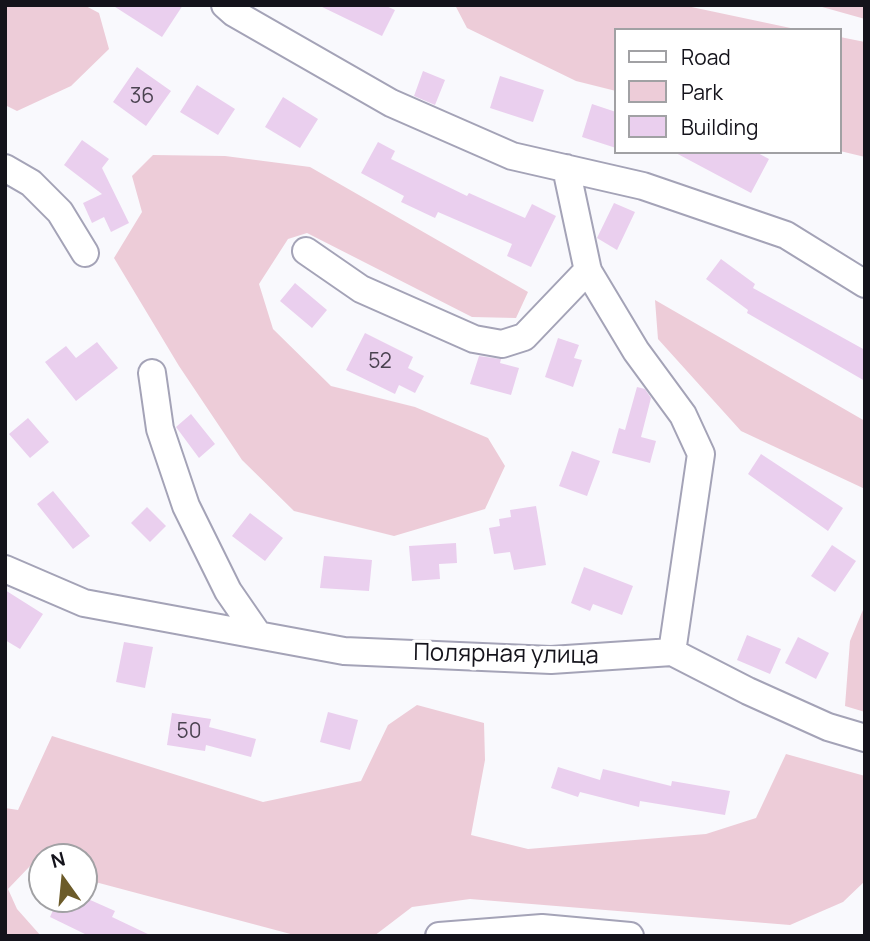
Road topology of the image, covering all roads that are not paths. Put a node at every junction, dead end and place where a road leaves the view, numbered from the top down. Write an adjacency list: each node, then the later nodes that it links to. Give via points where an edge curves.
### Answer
1 (225, 5): 3 (street, via 391,103 512,156)
2 (5, 168): 5 (street, via 31,183 60,212)
3 (566, 168): 6 (street); 7 (street, via 643,186 786,235)
4 (306, 251): 6 (street, via 361,289 474,339 502,344 524,337)
5 (85, 253)
6 (588, 270): 11 (street, via 636,351 683,415 701,454)
7 (865, 284)
8 (152, 373): 10 (street, via 160,429 186,506 228,591)
9 (5, 569): 10 (street, Полярная улица, via 84,603)
10 (257, 633): 11 (street, Полярная улица, via 344,651 551,660)
11 (672, 652): 12 (street, via 828,727)
12 (865, 738)
13 (439, 936): 14 (street, via 542,928)
14 (630, 936)

